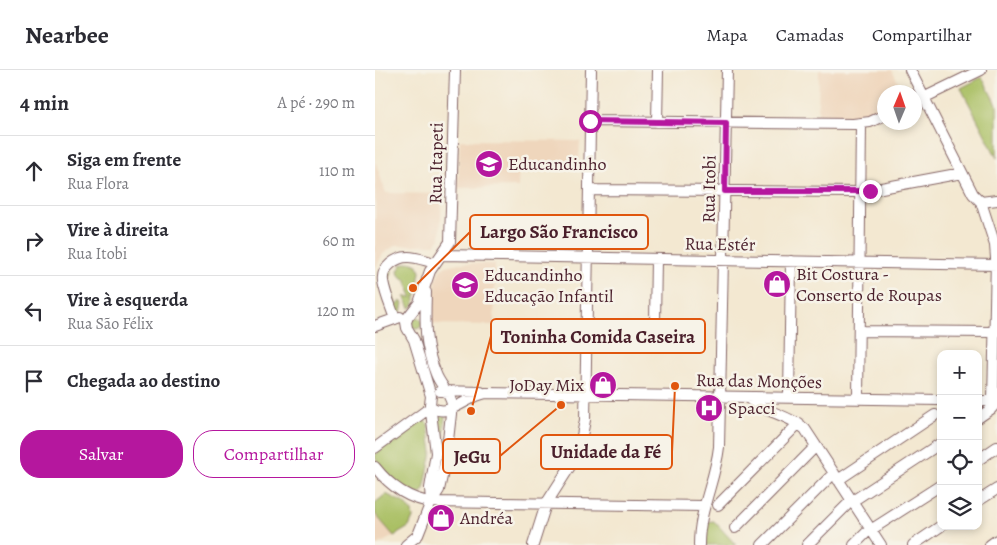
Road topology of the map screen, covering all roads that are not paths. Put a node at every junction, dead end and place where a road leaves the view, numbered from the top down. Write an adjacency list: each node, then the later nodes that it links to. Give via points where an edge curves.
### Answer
1 (455, 70): 22 (street, Rua Itapeti, via 451,237)
2 (591, 70): 11 (street)
3 (658, 70): 12 (street)
4 (727, 70): 13 (street, Rua Itobi)
5 (909, 70): 7 (street)
6 (981, 70): 8 (street)
7 (914, 85)
8 (922, 99)
9 (922, 105): 15 (street)
10 (877, 118): 14 (street)
11 (590, 121): 12 (street); 16 (street)
12 (657, 122): 13 (street)
13 (726, 123): 14 (street); 17 (street, Rua Itobi)
14 (861, 124): 18 (street)
15 (962, 174): 18 (street); 20 (street)
16 (589, 190): 17 (street); 21 (street)
17 (725, 191): 18 (street); 24 (street, Rua Itobi)
18 (860, 192): 26 (street)
19 (997, 200): 20 (street)
20 (981, 202): 27 (street, via 995,245)
21 (587, 258): 22 (street, Rua Estér); 23 (street, Rua Estér); 39 (street)
22 (438, 259): 28 (street, Rua Itapeti); 30 (street, Rua Estér, via 403,257 386,269 383,274)
23 (656, 259): 24 (street, Rua Estér); 31 (street)
24 (724, 260): 25 (street, Rua Estér); 41 (street, Rua Itobi)
25 (791, 261): 26 (street, Rua Estér); 43 (street)
26 (859, 262): 27 (street, Rua Estér); 35 (street)
27 (996, 265): 36 (street)
28 (426, 286): 29 (street); 32 (street)
29 (411, 314): 30 (street); 32 (street, via 419,314); 34 (street, via 407,320)
30 (391, 321): 33 (street); 34 (street)
31 (655, 322)
32 (425, 324): 34 (street, via 419,333); 37 (street, via 425,341 433,368)
33 (375, 326)
34 (409, 330): 40 (street)
35 (859, 331): 36 (street); 44 (street)
36 (995, 332): 47 (street)
37 (445, 391): 38 (street, Rua das Monções); 40 (street); 49 (street, via 451,401)
38 (486, 393): 39 (street, Rua das Monções); 49 (street, Rua das Monções, via 473,396)
39 (586, 394): 41 (street, Rua das Monções); 65 (street, via 580,446)
40 (431, 396): 48 (street)
41 (721, 396): 42 (street, Rua das Monções); 67 (street, Rua Itobi, via 717,463)
42 (747, 397): 43 (street, Rua das Monções); 52 (street, via 758,406)
43 (789, 397): 44 (street, Rua das Monções)
44 (858, 399): 45 (street, Rua das Monções)
45 (937, 400)
46 (982, 401): 47 (street)
47 (996, 401): 51 (street)
48 (431, 407): 49 (street, via 443,412); 56 (street); 63 (street, via 436,454)
49 (451, 410): 63 (street, via 444,473)
50 (935, 414): 59 (street)
51 (982, 415)
52 (799, 424): 53 (street); 66 (street)
53 (816, 446): 59 (street); 68 (street)
54 (937, 446): 64 (street)
55 (997, 447): 57 (street)
56 (375, 448)
57 (982, 457)
58 (375, 466): 63 (street, via 397,489 414,499)
59 (836, 476): 64 (street); 75 (street)
60 (937, 488): 70 (street)
61 (997, 489): 62 (street)
62 (982, 498)
63 (431, 502): 65 (street); 72 (street, via 420,531)
64 (854, 502): 70 (street); 76 (street, via 847,504)
65 (546, 504): 67 (street); 73 (street)
66 (718, 505)
67 (703, 506): 74 (street, Rua Itobi)
68 (735, 528)
69 (937, 529): 79 (street)
70 (872, 530): 77 (street); 78 (street)
71 (997, 540): 80 (street)
72 (406, 545)
73 (533, 545)
74 (699, 545)
75 (762, 545)
76 (807, 545)
77 (854, 545)
78 (881, 545)
79 (913, 545)
80 (990, 545)

